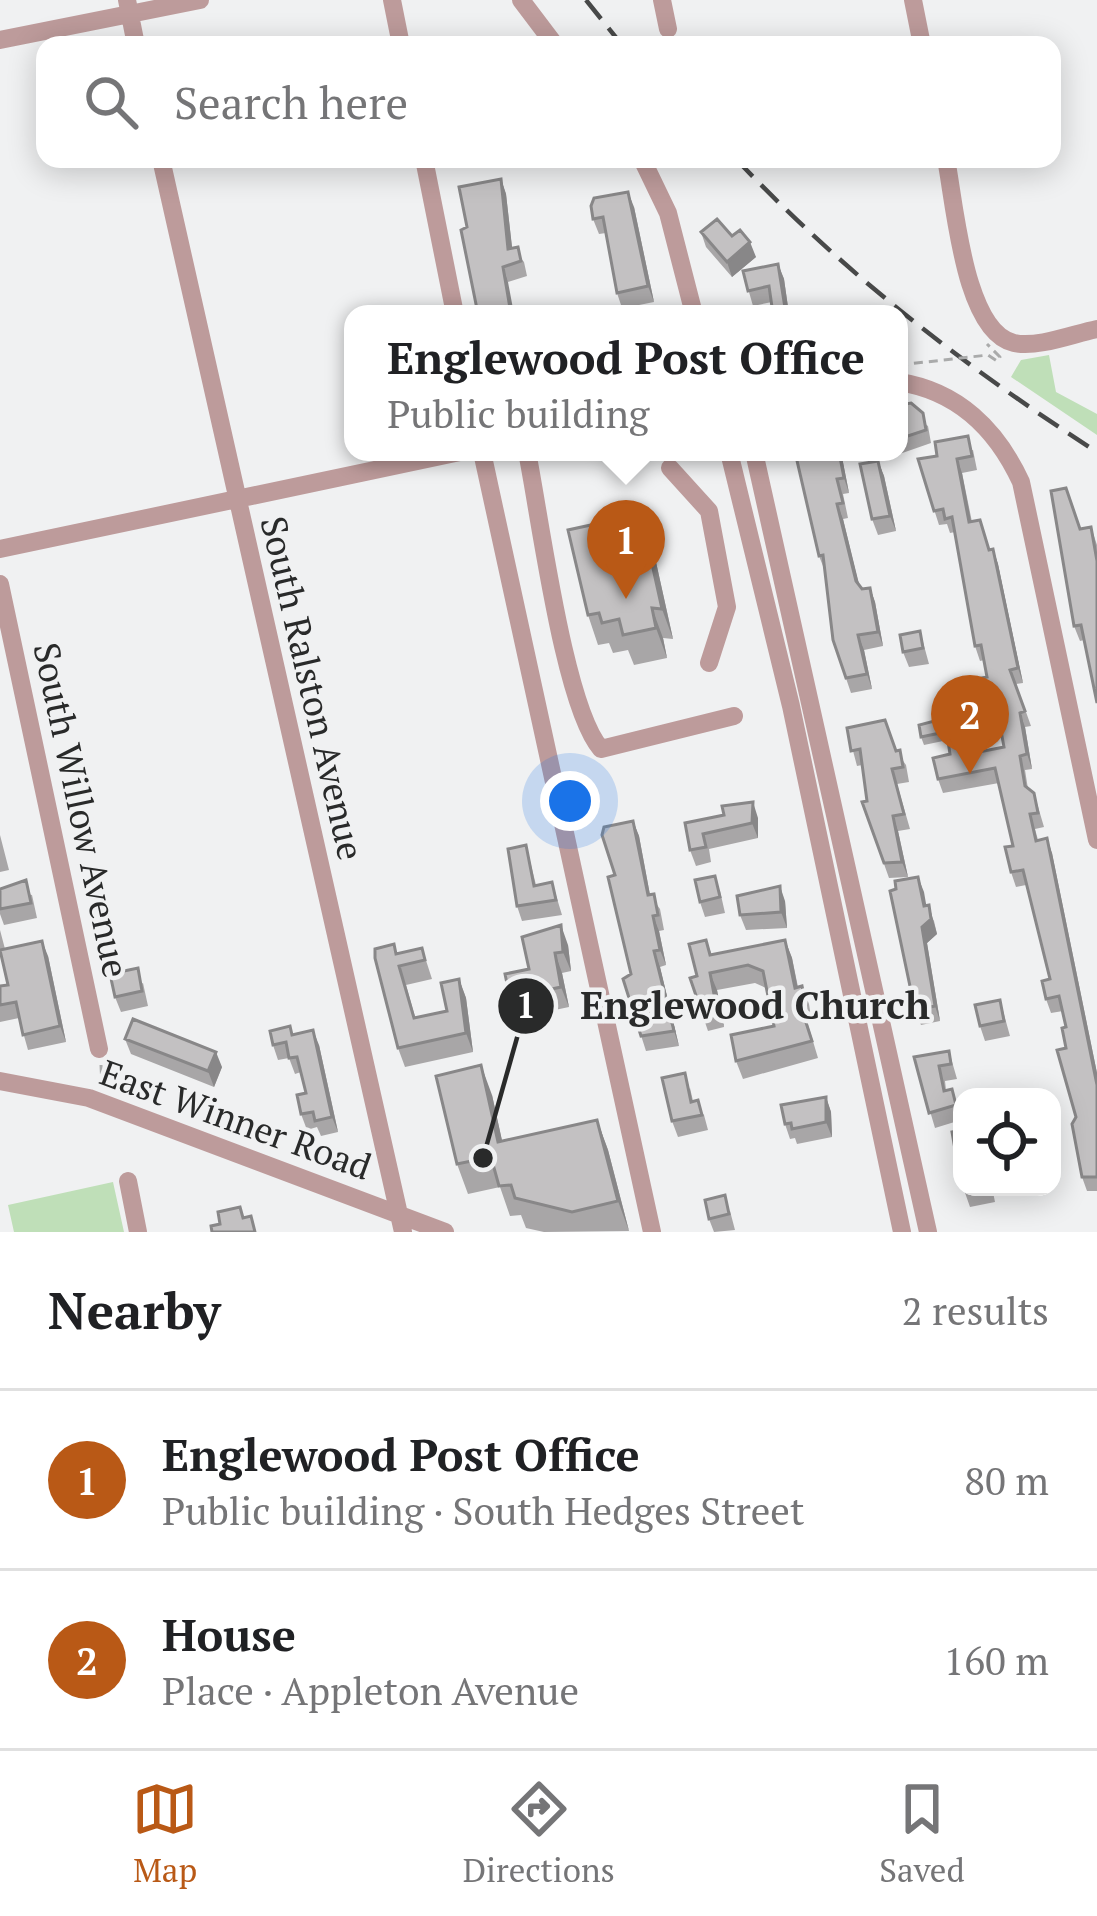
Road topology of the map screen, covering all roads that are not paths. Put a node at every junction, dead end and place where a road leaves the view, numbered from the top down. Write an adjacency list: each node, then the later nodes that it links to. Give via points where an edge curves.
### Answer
1 (200, 0): 6 (street)
2 (392, 0): 8 (street)
3 (521, 0): 9 (street)
4 (662, 0): 7 (street)
5 (913, 0): 10 (street)
6 (128, 7): 11 (street)
7 (668, 29)
8 (399, 36)
9 (548, 36)
10 (920, 36)
11 (0, 40)
12 (163, 168): 26 (street, South Ralston Avenue)
13 (426, 168): 16 (street)
14 (646, 168): 17 (street, via 668,213)
15 (948, 168): 18 (street, via 976,307 994,341)
16 (453, 305)
17 (692, 305)
18 (1097, 329)
19 (908, 383): 31 (street, via 971,412 1005,446 1021,482)
20 (417, 461): 26 (street)
21 (484, 461): 42 (street)
22 (529, 461): 30 (street, via 591,737 601,749)
23 (731, 461): 33 (street)
24 (756, 461): 32 (street)
25 (670, 468): 29 (street, via 709,511 727,607)
26 (236, 499): 27 (street); 39 (street, South Ralston Avenue)
27 (0, 549)
28 (0, 584): 34 (street, South Willow Avenue)
29 (709, 663)
30 (734, 716)
31 (1097, 840)
32 (866, 955): 33 (street); 37 (street)
33 (844, 961): 38 (street)
34 (100, 1049)
35 (0, 1082): 39 (street, East Winner Road, via 89,1098)
36 (128, 1181): 40 (street)
37 (919, 1191): 38 (street); 44 (street)
38 (894, 1196): 43 (street)
39 (401, 1224): 41 (street, East Winner Road)
40 (138, 1232)
41 (445, 1232)
42 (652, 1232)
43 (902, 1232)
44 (928, 1232)

